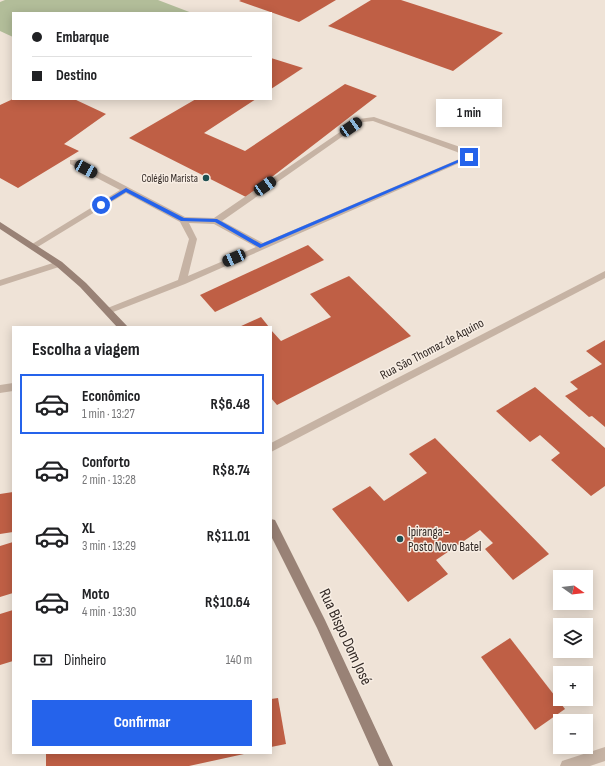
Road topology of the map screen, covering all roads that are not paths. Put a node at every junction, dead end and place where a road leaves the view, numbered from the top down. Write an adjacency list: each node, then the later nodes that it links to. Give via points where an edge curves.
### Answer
1 (73, 162): 2 (street)
2 (126, 190): 3 (street); 6 (street)
3 (182, 220): 4 (street); 10 (street, via 193,239)
4 (216, 221): 7 (street); 7 (street, via 361,120 374,119 460,150 469,157)
5 (0, 225): 6 (main road)
6 (33, 246): 8 (main road)
7 (260, 246): 10 (street)
8 (59, 264): 11 (street); 12 (main road)
9 (605, 274): 16 (street, Rua São Thomaz de Aquino)
10 (182, 282): 12 (street)
11 (0, 283)
12 (108, 311): 13 (main road)
13 (122, 326)
14 (12, 387): 15 (street)
15 (0, 389)
16 (272, 447)
17 (272, 526): 19 (main road, Rua Bispo Dom José, via 321,624)
18 (605, 754): 20 (street)
19 (386, 766)
20 (567, 766)

